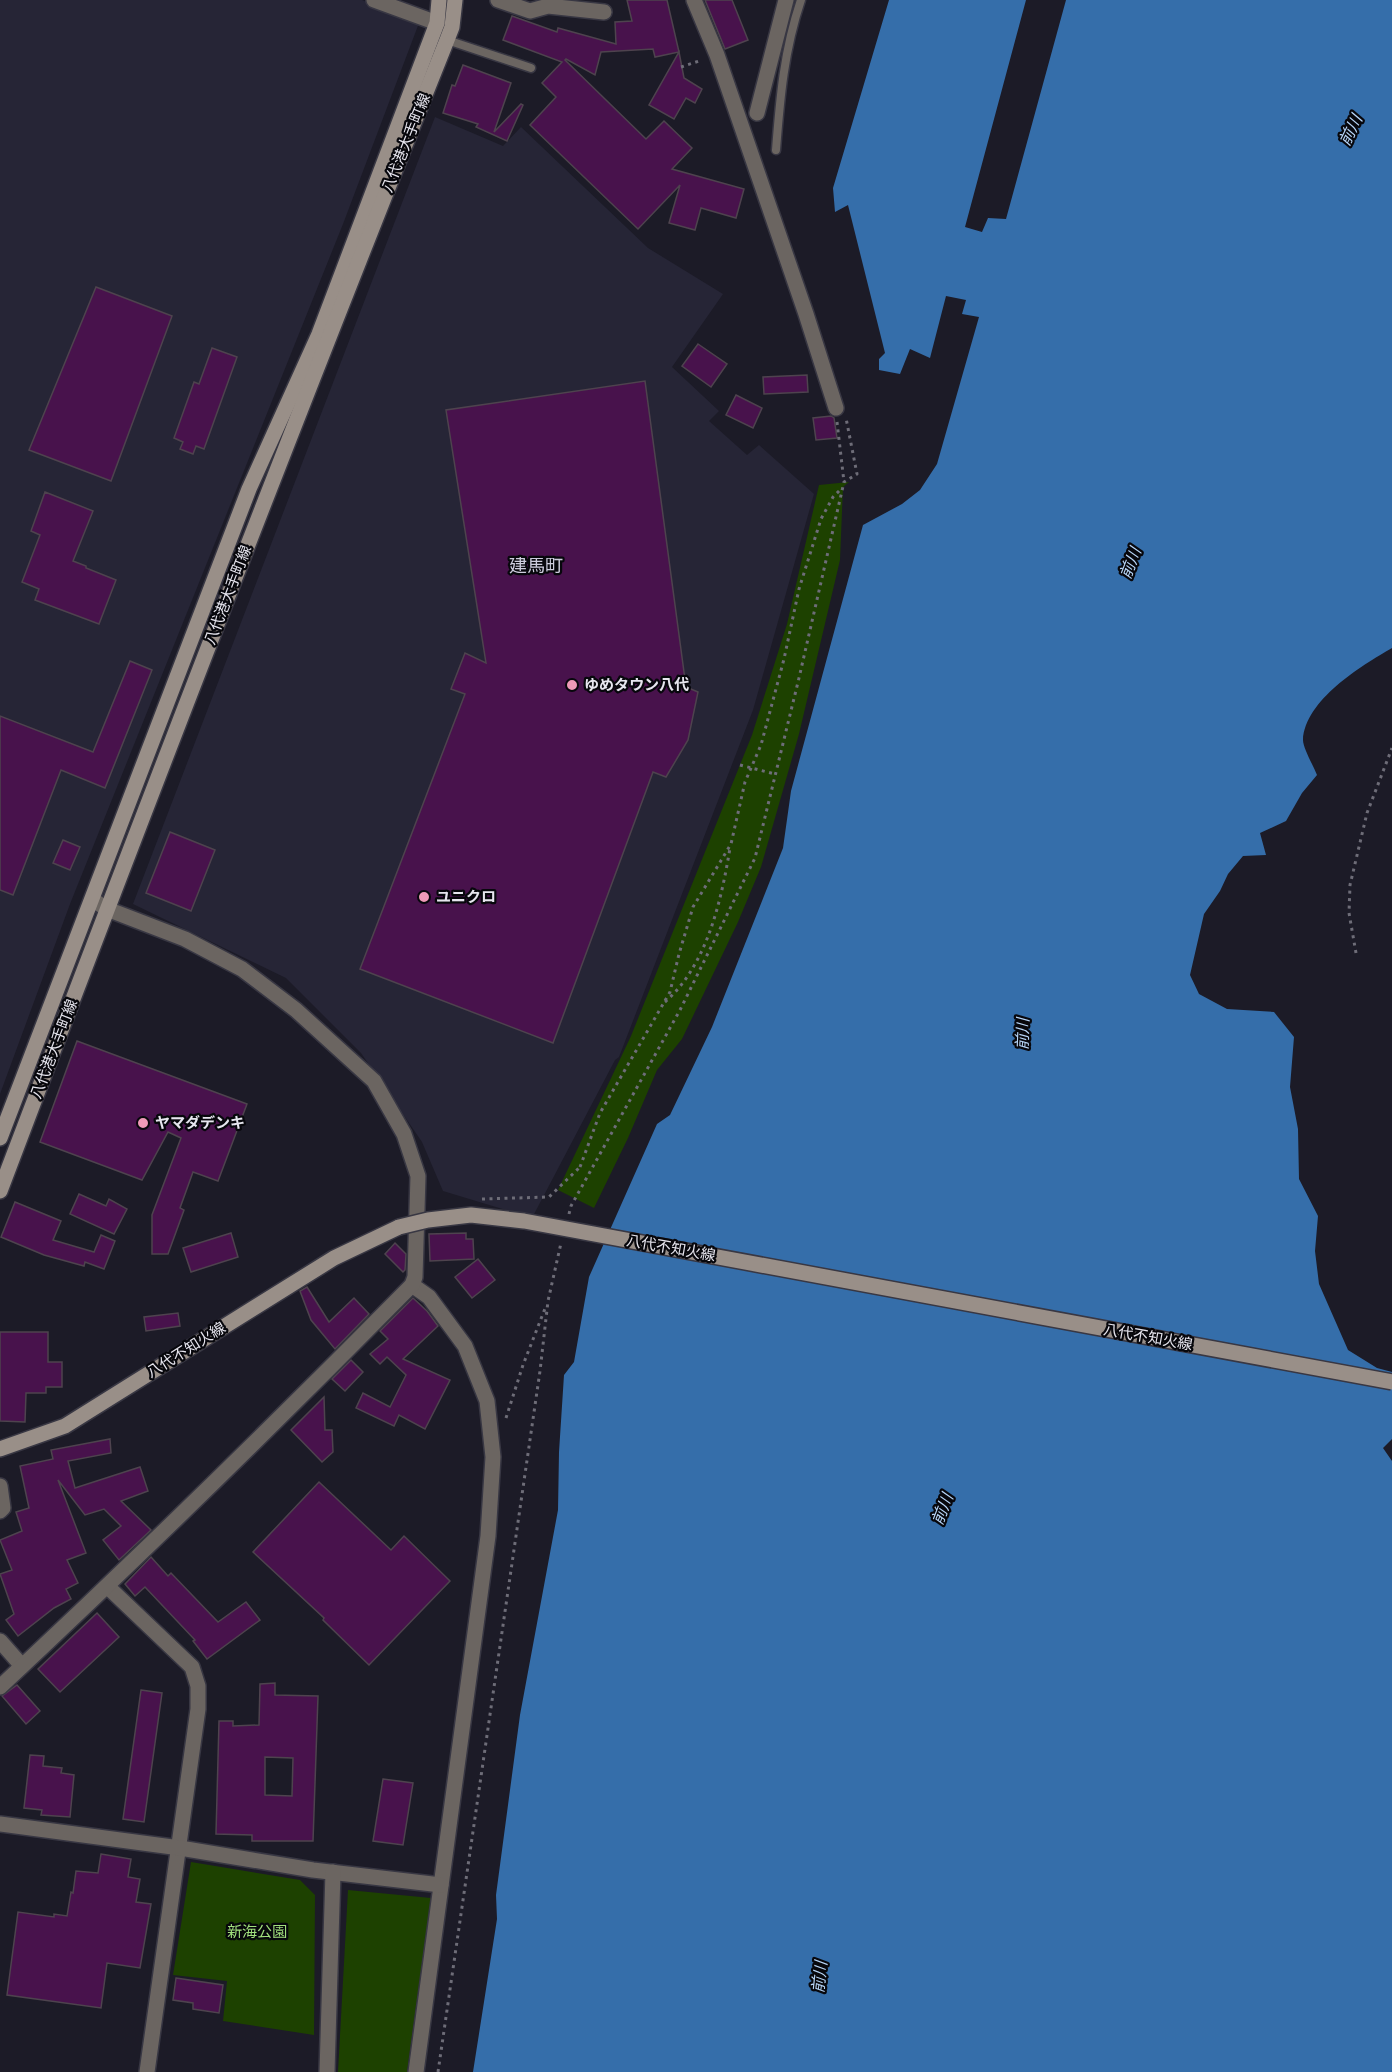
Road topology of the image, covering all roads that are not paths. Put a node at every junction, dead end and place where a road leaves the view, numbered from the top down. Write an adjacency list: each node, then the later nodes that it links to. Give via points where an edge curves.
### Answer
1 (374, 0): 9 (street)
2 (439, 0): 9 (main road, 八代港大手町線)
3 (455, 0): 11 (main road, 八代港大手町線)
4 (498, 0): 8 (street, via 530,12 548,6)
5 (694, 0): 15 (street, via 717,55)
6 (801, 0): 10 (lane)
7 (782, 4): 10 (street); 13 (street)
8 (604, 12)
9 (437, 23): 16 (main road, 八代港大手町線, via 319,334 249,489)
10 (790, 32): 14 (lane)
11 (447, 40): 12 (lane); 17 (main road, 八代港大手町線)
12 (531, 68)
13 (756, 114)
14 (776, 150)
15 (836, 408)
16 (93, 900): 17 (street); 18 (main road, 八代港大手町線)
17 (107, 909): 19 (main road, 八代港大手町線); 20 (street, via 185,939 242,969 296,1010 375,1082 404,1134 418,1176)
18 (0, 1138)
19 (0, 1191)
20 (412, 1285): 25 (street); 32 (street, via 429,1297 465,1346 487,1401 493,1457 488,1536)
21 (1392, 1382): 22 (main road, 八代不知火線, bridge, via 524,1221 471,1215 399,1227 334,1258 65,1426)
22 (0, 1449)
23 (0, 1486): 24 (street)
24 (0, 1511)
25 (108, 1587): 27 (street); 30 (street, via 192,1667 198,1686)
26 (0, 1641): 27 (street)
27 (22, 1666): 28 (street)
28 (0, 1687)
29 (0, 1824): 30 (street)
30 (180, 1848): 31 (street); 33 (street)
31 (333, 1872): 32 (street); 34 (street)
32 (441, 1885): 35 (street)
33 (147, 2072)
34 (327, 2072)
35 (416, 2072)

